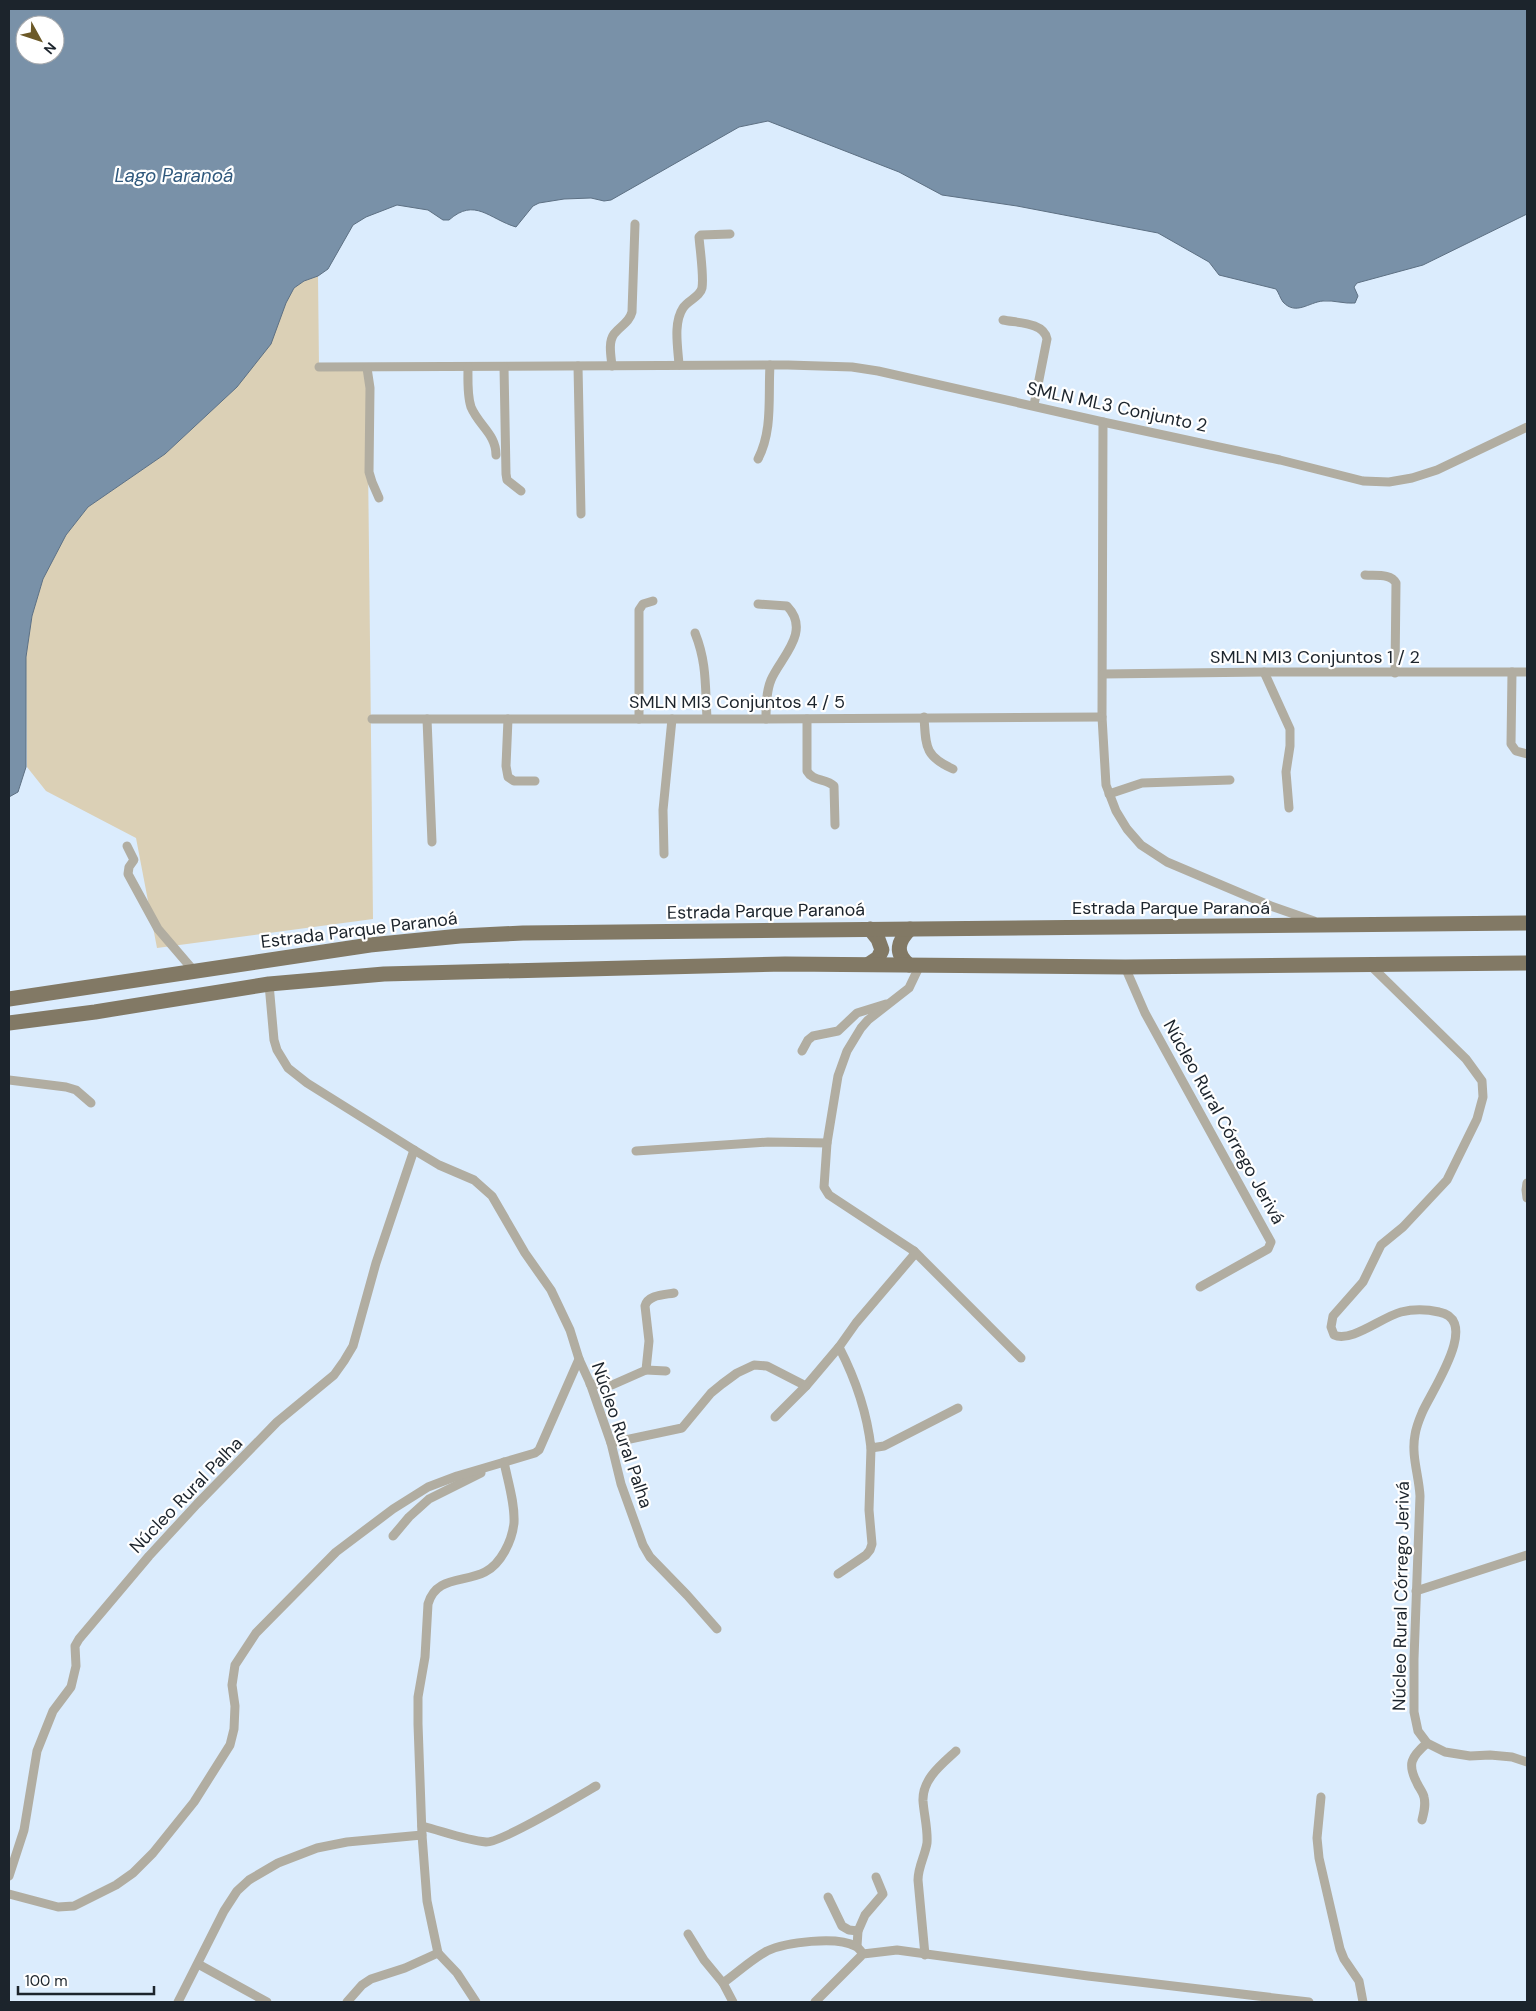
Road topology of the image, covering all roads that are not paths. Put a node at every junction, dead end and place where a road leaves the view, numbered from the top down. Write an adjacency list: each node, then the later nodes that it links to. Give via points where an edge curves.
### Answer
1 (635, 224): 7 (street, via 632,312 627,323 612,339)
2 (730, 234): 4 (street, via 700,237 702,288 679,316)
3 (1003, 320): 12 (street, via 1041,327 1046,334)
4 (678, 365): 5 (street, SMLN ML3 Conjunto 2); 7 (street, SMLN ML3 Conjunto 2)
5 (770, 365): 12 (street, SMLN ML3 Conjunto 2, via 852,367 878,371); 16 (street, via 768,428 766,442)
6 (578, 366): 7 (street, SMLN ML3 Conjunto 2); 9 (street, SMLN ML3 Conjunto 2); 19 (street)
7 (612, 366)
8 (468, 367): 9 (street, SMLN ML3 Conjunto 2); 11 (street, SMLN ML3 Conjunto 2); 15 (street, via 470,403 494,439)
9 (504, 367): 17 (street, via 506,474 508,480)
10 (319, 368): 11 (street, SMLN ML3 Conjunto 2)
11 (367, 368): 18 (street, via 370,388 369,472)
12 (1034, 406): 13 (street, SMLN ML3 Conjunto 2)
13 (1103, 422): 14 (street, SMLN ML3 Conjunto 2, via 1363,481 1388,482 1437,470); 28 (street)
14 (1527, 427)
15 (496, 455)
16 (758, 458)
17 (522, 491)
18 (379, 498)
19 (581, 514)
20 (1365, 575): 27 (street, via 1390,577 1396,583)
21 (653, 601): 35 (street, via 643,604 639,610)
22 (758, 604): 37 (street, via 787,606 794,622 791,648 771,680)
23 (695, 633): 31 (street, via 702,650 706,676)
24 (1264, 672): 27 (street, SMLN MI3 Conjuntos 1 / 2); 28 (street, SMLN MI3 Conjuntos 1 / 2); 44 (street, via 1290,728 1286,772)
25 (1512, 672): 26 (street, SMLN MI3 Conjuntos 1 / 2); 27 (street, SMLN MI3 Conjuntos 1 / 2); 39 (street, via 1511,744 1516,752)
26 (1527, 672)
27 (1395, 673)
28 (1103, 674): 30 (street)
29 (924, 717): 30 (street, SMLN MI3 Conjuntos 4 / 5); 38 (street, SMLN MI3 Conjuntos 4 / 5); 40 (street, via 930,753 938,762)
30 (1102, 717): 43 (street)
31 (707, 718): 36 (street, SMLN MI3 Conjuntos 4 / 5); 37 (street, SMLN MI3 Conjuntos 4 / 5)
32 (372, 719): 33 (street, SMLN MI3 Conjuntos 4 / 5)
33 (427, 719): 34 (street, SMLN MI3 Conjuntos 4 / 5); 46 (street)
34 (508, 719): 35 (street, SMLN MI3 Conjuntos 4 / 5); 42 (street, via 508,776 514,781)
35 (640, 719): 36 (street, SMLN MI3 Conjuntos 4 / 5)
36 (672, 719): 48 (street, via 662,810)
37 (766, 719): 38 (street, SMLN MI3 Conjuntos 4 / 5)
38 (807, 719): 45 (street, via 807,771 813,778 834,786)
39 (1527, 754)
40 (953, 768)
41 (1230, 780): 43 (street, via 1148,782)
42 (535, 781)
43 (1109, 794): 49 (street, via 1127,829 1147,850 1167,862)
44 (1289, 808)
45 (835, 826)
46 (432, 842)
47 (127, 846): 60 (street, via 134,860 128,874 158,929)
48 (664, 854)
49 (1271, 906): 51 (street); 52 (street)
50 (1527, 923): 52 (main road, Estrada Parque Paranoá)
51 (1266, 926): 52 (main road, Estrada Parque Paranoá); 54 (main road, Estrada Parque Paranoá)
52 (1330, 926)
53 (870, 929): 54 (main road, Estrada Parque Paranoá); 56 (main road, via 882,950 878,958); 60 (main road, Estrada Parque Paranoá, via 541,932 460,936 343,948)
54 (910, 929): 58 (main road, via 898,949 900,956)
55 (1527, 963): 57 (main road)
56 (869, 964): 58 (main road); 61 (main road, via 501,970 384,974)
57 (1370, 964): 59 (main road); 94 (street, Núcleo Rural Córrego Jerivá, via 1466,1059 1479,1075 1483,1089 1477,1119 1447,1180 1403,1227 1381,1245 1363,1282 1332,1320 1334,1335 1342,1338 1411,1310 1439,1312 1455,1322 1450,1356 1414,1436 1420,1496)
58 (914, 965): 59 (main road); 64 (street, via 909,988)
59 (1125, 967): 76 (street, Núcleo Rural Córrego Jerivá, via 1145,1013 1271,1242 1268,1249)
60 (194, 971): 62 (main road, Estrada Parque Paranoá)
61 (269, 984): 65 (main road); 71 (street, via 274,1040 288,1068)
62 (96, 987): 63 (main road, Estrada Parque Paranoá); 65 (main road, via 84,1001)
63 (9, 999)
64 (891, 1002): 67 (street, via 858,1013 838,1031 813,1036); 70 (street, via 861,1028 847,1051 838,1076)
65 (95, 1012): 66 (main road)
66 (9, 1023)
67 (802, 1051)
68 (9, 1080): 69 (street, via 66,1086)
69 (91, 1103)
70 (827, 1143): 72 (street, via 768,1142); 75 (street, via 824,1186 827,1192)
71 (414, 1150): 80 (street, via 474,1180 492,1196 551,1290 570,1330); 103 (street, Núcleo Rural Palha, via 376,1263 353,1346 344,1361 334,1374 277,1422 198,1504 149,1556 75,1646 74,1680 53,1711 37,1750 24,1830)
72 (636, 1150)
73 (1527, 1184): 74 (street)
74 (1527, 1198)
75 (914, 1251): 78 (street, via 914,1256 856,1323); 79 (street)
76 (1200, 1287)
77 (674, 1292): 81 (street, via 646,1301 649,1348)
78 (839, 1348): 84 (street); 88 (street, via 860,1394)
79 (1021, 1358)
80 (579, 1359): 83 (street, Núcleo Rural Palha); 89 (street, Núcleo Rural Palha, via 539,1450)
81 (646, 1370): 82 (street); 83 (street, via 612,1385)
82 (666, 1371)
83 (590, 1384): 87 (street, Núcleo Rural Palha)
84 (806, 1386): 86 (street); 87 (street, via 767,1366 754,1366 737,1372 711,1393 682,1428)
85 (958, 1408): 88 (street, via 884,1446)
86 (775, 1417)
87 (611, 1443): 95 (street, Núcleo Rural Palha, via 643,1545 650,1557)
88 (871, 1448): 93 (street, via 869,1510 872,1544 866,1555)
89 (504, 1462): 90 (street, Núcleo Rural Palha); 102 (street, via 514,1524 505,1550 485,1572 438,1587 428,1604 425,1657 418,1697)
90 (488, 1468): 91 (street, via 429,1499); 105 (street, Núcleo Rural Palha, via 428,1487 363,1530 336,1552 256,1634 235,1665 232,1685 234,1729 230,1745 194,1802 153,1853 133,1872 116,1885 74,1906 58,1907)
91 (393, 1536)
92 (1527, 1555): 94 (street)
93 (838, 1574)
94 (1416, 1590): 96 (street, Núcleo Rural Córrego Jerivá, via 1414,1712 1418,1731)
95 (717, 1629)
96 (1427, 1743): 98 (street, via 1446,1752 1512,1757); 101 (street, via 1411,1761 1412,1772 1424,1795)
97 (956, 1751): 112 (street, via 930,1777 924,1790 927,1841 918,1880)
98 (1527, 1762)
99 (596, 1786): 102 (street, via 492,1842)
100 (1321, 1797): 122 (street, via 1317,1838 1319,1858 1340,1948 1359,1981)
101 (1422, 1820)
102 (422, 1830): 110 (street, via 427,1901); 113 (street, via 317,1848 262,1871 237,1891)
103 (9, 1876)
104 (876, 1877): 107 (street, via 883,1894 865,1915)
105 (9, 1894)
106 (828, 1897): 107 (street, via 842,1926)
107 (858, 1931): 109 (street)
108 (688, 1934): 114 (street)
109 (857, 1946): 111 (street); 114 (street, via 828,1941 776,1947)
110 (438, 1953): 117 (street, via 371,1979); 118 (street, via 457,1973)
111 (863, 1954): 112 (street, via 896,1950); 120 (street)
112 (925, 1955): 121 (street)
113 (198, 1964): 115 (street); 116 (street)
114 (723, 1983): 119 (street)
115 (178, 2002)
116 (267, 2002)
117 (347, 2002)
118 (476, 2002)
119 (733, 2002)
120 (816, 2002)
121 (1309, 2002)
122 (1363, 2002)

